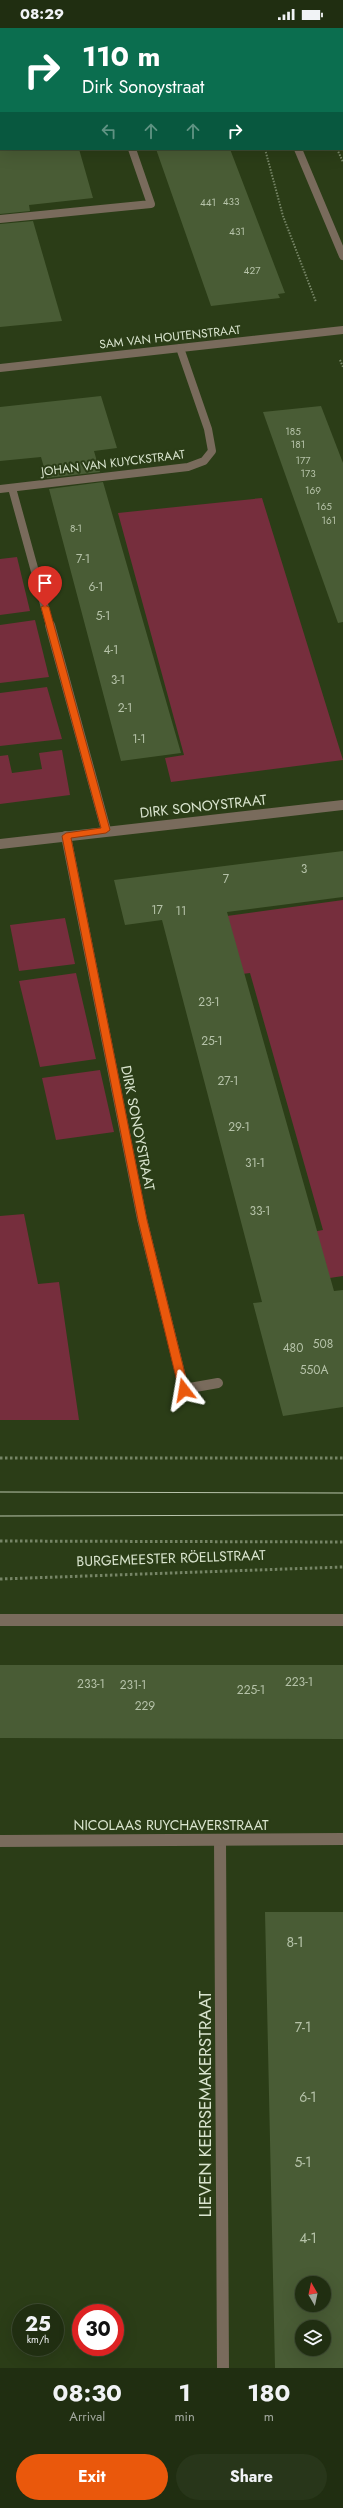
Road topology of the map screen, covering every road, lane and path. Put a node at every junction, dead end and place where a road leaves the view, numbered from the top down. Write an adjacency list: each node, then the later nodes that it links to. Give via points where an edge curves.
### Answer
1 (132, 150): 6 (street, via 150,204)
2 (265, 150): 9 (path, via 283,216)
3 (298, 150): 7 (street)
4 (337, 150): 5 (path)
5 (343, 162)
6 (0, 220)
7 (343, 256)
8 (343, 330): 9 (street, SAM VAN HOUTENSTRAAT)
9 (327, 332): 10 (street, SAM VAN HOUTENSTRAAT); 11 (path)
10 (180, 348): 12 (street, SAM VAN HOUTENSTRAAT); 13 (street, JOHAN VAN KUYCKSTRAAT, via 208,429 212,451 204,461 188,466)
11 (343, 367)
12 (0, 368)
13 (12, 488): 14 (street, JOHAN VAN KUYCKSTRAAT); 16 (street)
14 (0, 489)
15 (343, 805): 16 (street, DIRK SONOYSTRAAT)
16 (106, 830): 17 (street, DIRK SONOYSTRAAT)
17 (66, 836): 18 (street, DIRK SONOYSTRAAT); 19 (street, DIRK SONOYSTRAAT, via 142,1220 184,1390)
18 (0, 844)
19 (218, 1383)
20 (0, 1458): 21 (path)
21 (343, 1458)
22 (0, 1541): 23 (path, BURGEMEESTER RÖELLSTRAAT)
23 (343, 1542)
24 (343, 1567): 25 (path, BURGEMEESTER RÖELLSTRAAT)
25 (0, 1579)
26 (0, 1620): 27 (street)
27 (343, 1620)
28 (220, 1840): 29 (street, NICOLAAS RUYCHAVERSTRAAT); 30 (street, NICOLAAS RUYCHAVERSTRAAT); 31 (street, LIEVEN KEERSEMAKERSTRAAT)
29 (343, 1840)
30 (0, 1841)
31 (223, 2368)

